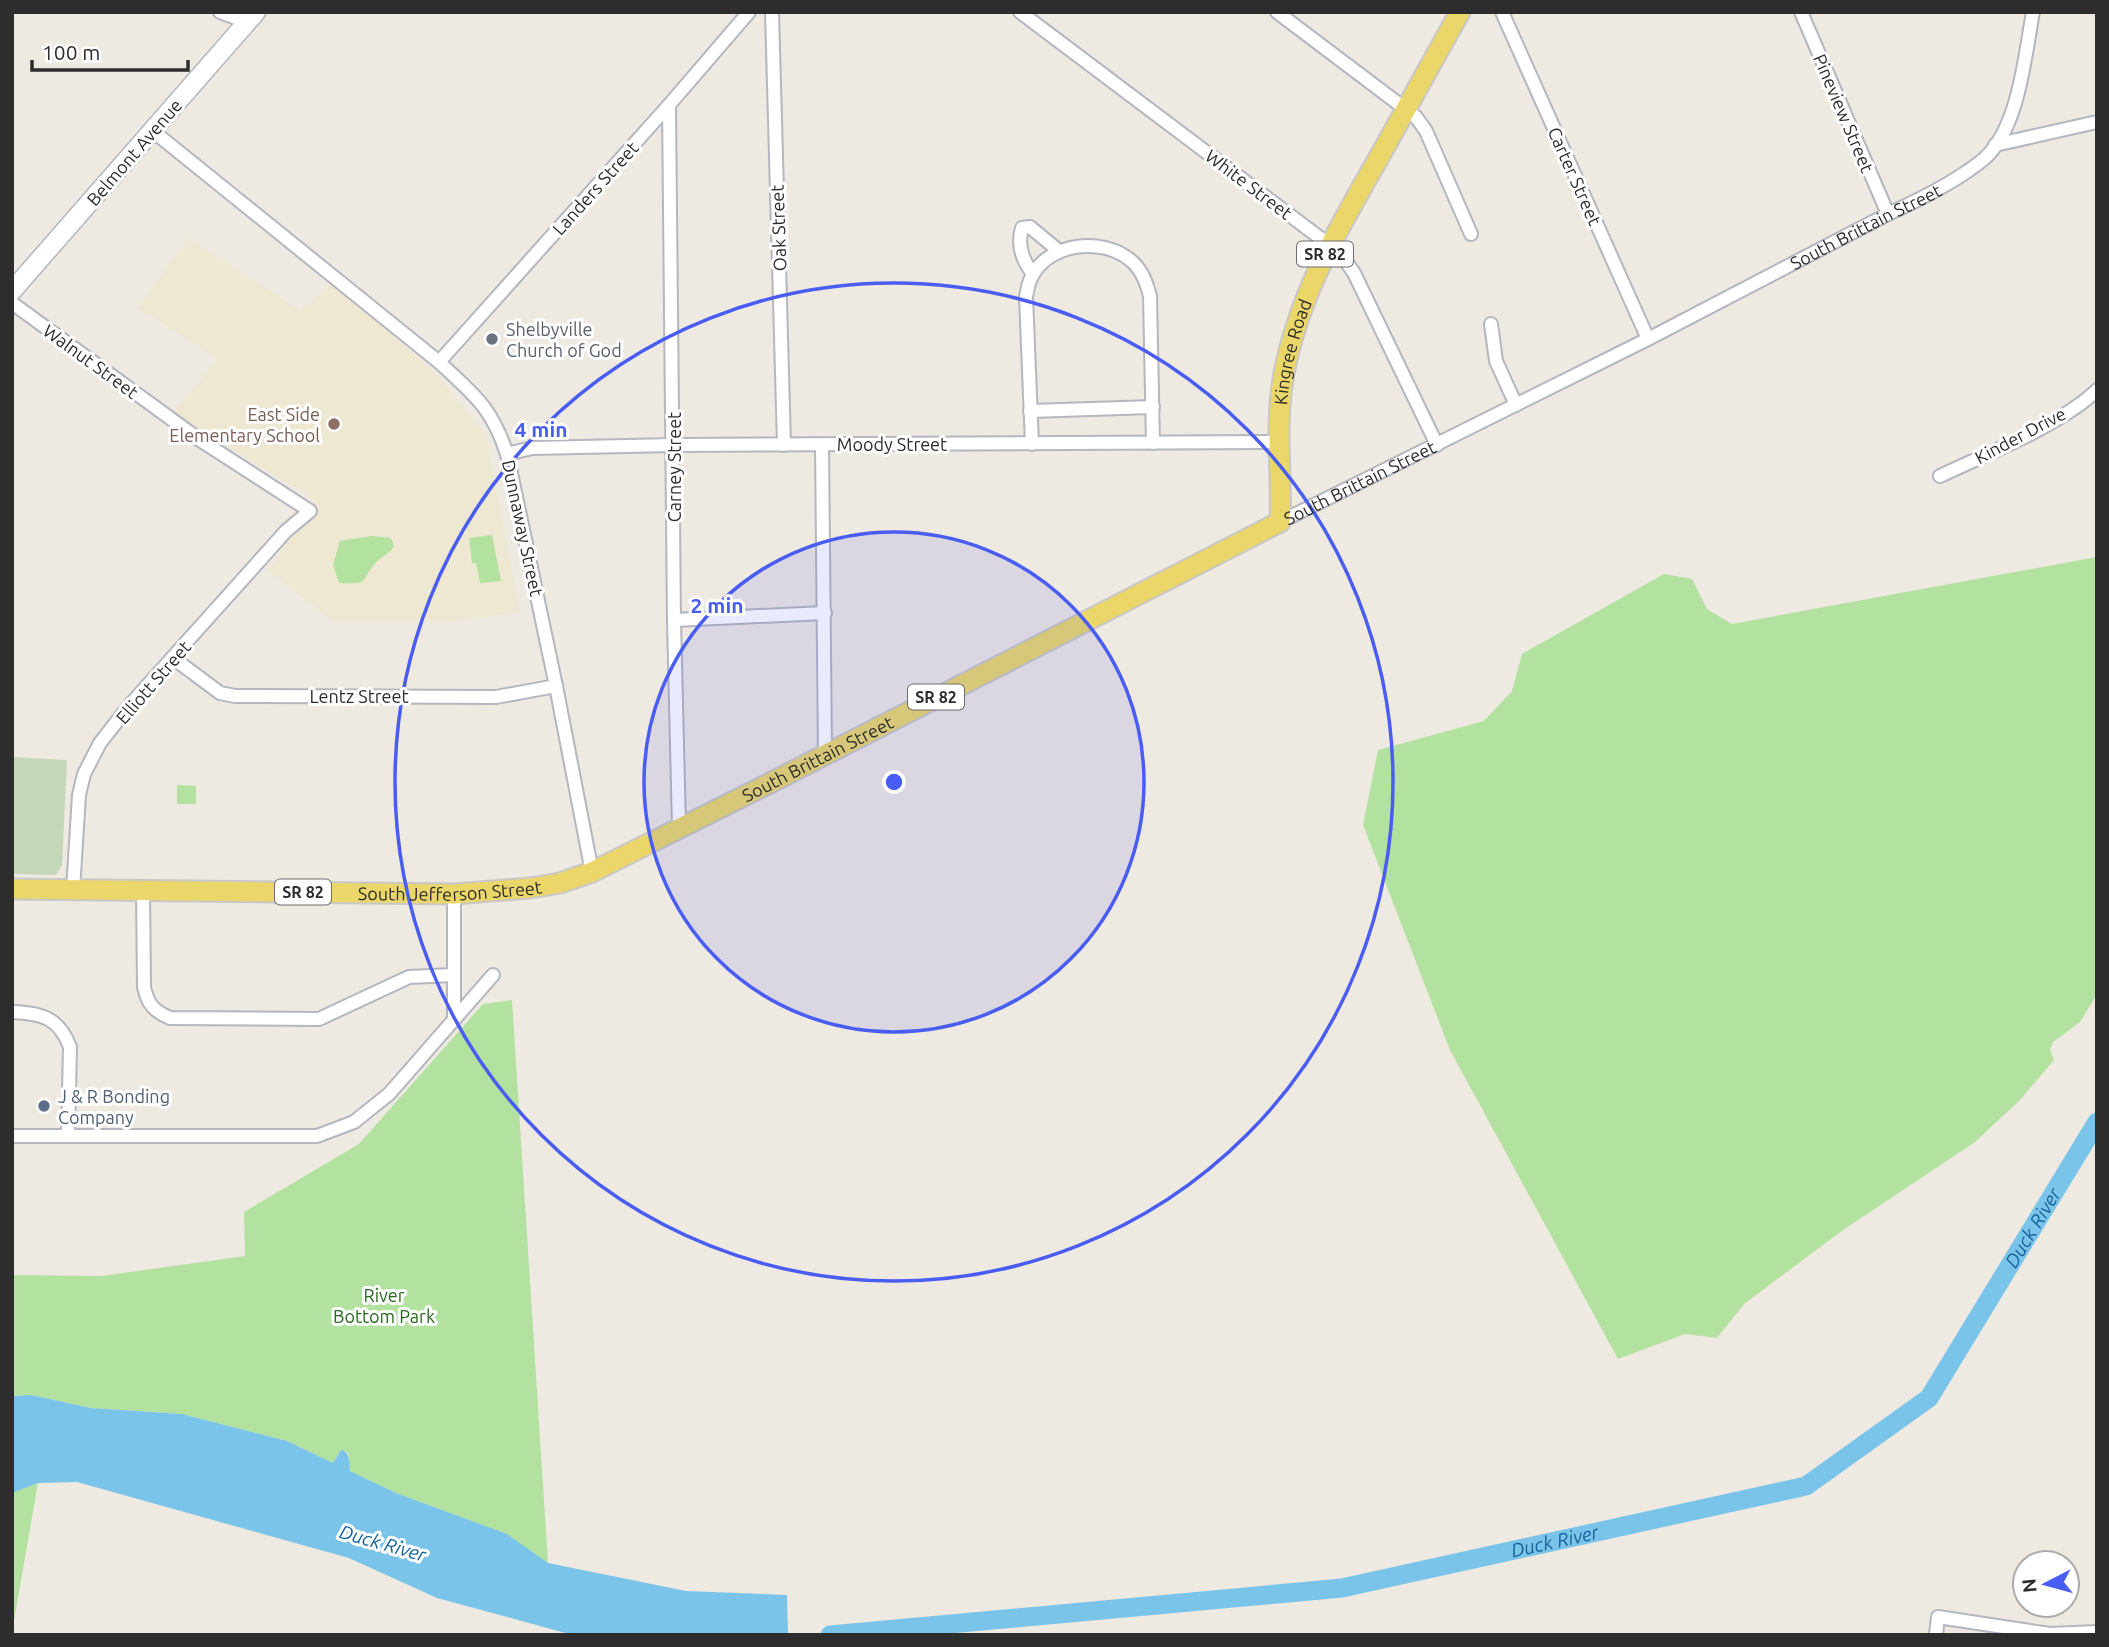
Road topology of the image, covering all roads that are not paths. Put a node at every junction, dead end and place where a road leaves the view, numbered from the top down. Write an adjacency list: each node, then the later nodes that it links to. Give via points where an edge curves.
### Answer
1 (220, 12): 10 (street)
2 (749, 12): 11 (street, Landers Street)
3 (772, 12): 34 (street, Oak Street)
4 (1020, 12): 18 (street, White Street)
5 (1277, 12): 12 (street)
6 (1460, 12): 12 (main road, Kingree Road / SR 82)
7 (1502, 12): 24 (street, Carter Street)
8 (1801, 12): 16 (street, Pineview Street)
9 (2033, 12): 15 (street, South Brittain Street, via 2017,93)
10 (252, 17): 14 (main road, Belmont Avenue)
11 (669, 105): 25 (street, Landers Street); 33 (street, Carney Street)
12 (1407, 108): 17 (street, via 1426,131); 18 (main road, Kingree Road / SR 82)
13 (2097, 122): 15 (street)
14 (153, 131): 21 (main road, Belmont Avenue); 25 (street, Dunnaway Street)
15 (1995, 145): 16 (street, South Brittain Street, via 1985,157 1927,196)
16 (1888, 214): 24 (street, South Brittain Street)
17 (1471, 234)
18 (1329, 244): 30 (main road, Kingree Road / SR 82, via 1294,334 1281,396); 36 (street, White Street, via 1354,273)
19 (1059, 251): 20 (street); 20 (street, via 1030,227 1022,228 1021,255); 28 (street, via 1089,246 1118,251 1140,269 1150,296)
20 (1032, 274): 29 (street, via 1026,297)
21 (12, 291)
22 (12, 303): 39 (street, Walnut Street, via 200,440)
23 (1491, 324): 27 (street, via 1496,361)
24 (1648, 339): 27 (street, South Brittain Street)
25 (439, 362): 37 (street, Dunnaway Street, via 488,411)
26 (2097, 390): 38 (street, Kinder Drive, via 2035,431)
27 (1516, 405): 36 (street, South Brittain Street)
28 (1153, 407): 29 (street); 31 (street)
29 (1030, 411): 32 (street)
30 (1278, 442): 31 (street, Moody Street); 40 (main road, Kingree Road / SR 82)
31 (1153, 443): 32 (street, Moody Street)
32 (1032, 444): 35 (street, Moody Street)
33 (674, 445): 34 (street, Moody Street); 37 (street, Moody Street, via 532,448); 42 (street, Carney Street)
34 (784, 445): 35 (street, Moody Street)
35 (822, 445): 41 (street)
36 (1437, 445): 40 (street, South Brittain Street)
37 (507, 454): 44 (street, Dunnaway Street)
38 (1940, 476)
39 (310, 511): 43 (street, Elliott Street, via 286,531)
40 (1280, 522): 45 (main road, South Brittain Street / SR 82)
41 (825, 613): 42 (street); 45 (street)
42 (674, 620): 46 (street, Carney Street)
43 (173, 658): 44 (street, Lentz Street, via 220,692 235,696 496,697); 49 (street, Elliott Street, via 100,743 84,774)
44 (556, 686): 47 (street, Dunnaway Street)
45 (825, 755): 46 (main road, South Brittain Street / SR 82)
46 (679, 828): 47 (main road, South Brittain Street / SR 82)
47 (592, 872): 51 (main road, South Jefferson Street / SR 82, via 530,888)
48 (12, 889): 49 (main road, South Jefferson Street / SR 82)
49 (73, 890): 50 (main road, South Jefferson Street / SR 82)
50 (144, 891): 51 (main road, South Jefferson Street / SR 82); 52 (street, via 144,987 155,1012 170,1018 319,1019 409,977)
51 (454, 894): 52 (street)
52 (453, 975): 55 (street)
53 (493, 975): 55 (street)
54 (12, 1012): 57 (street, via 36,1013 57,1023 66,1037)
55 (454, 1017): 57 (street, via 389,1094 354,1122 317,1136)
56 (12, 1136): 57 (street)
57 (68, 1136)
58 (2097, 1632): 59 (street, via 2050,1634 1938,1617)
59 (1936, 1635)

